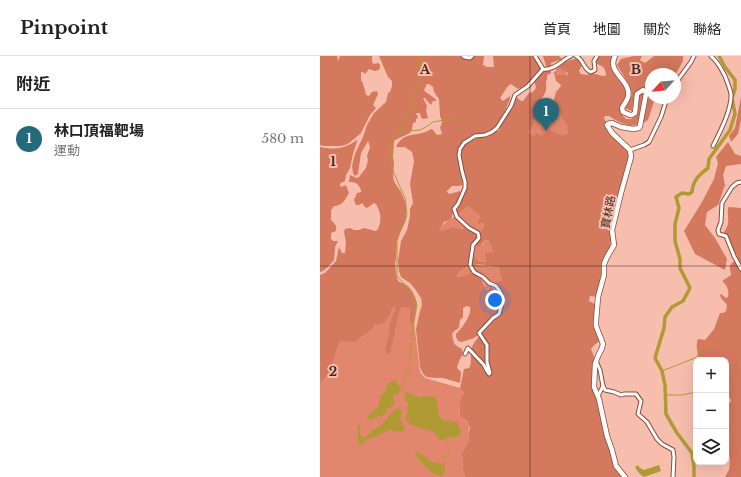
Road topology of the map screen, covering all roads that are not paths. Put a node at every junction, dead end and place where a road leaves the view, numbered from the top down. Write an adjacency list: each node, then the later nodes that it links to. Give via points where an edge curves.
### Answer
1 (463, 56): 2 (street)
2 (472, 56)
3 (535, 56): 10 (street)
4 (571, 56): 10 (street, via 550,69)
5 (576, 56): 6 (street, via 582,60 586,70 591,72 595,70 594,61)
6 (597, 56)
7 (615, 56): 14 (main road, via 615,72 629,91 622,108 623,112 630,115 635,113 637,94 643,90 646,93 639,128 621,127 612,123 607,125)
8 (694, 56): 11 (street)
9 (711, 56): 13 (street, via 719,64 731,94 723,127)
10 (543, 69): 17 (street, via 528,86 515,95 497,128 485,135 475,136 460,149 465,188 454,209 457,217 478,233 479,238 473,244 470,265 474,272 496,286 503,301 499,314 479,333 487,345 490,374 468,348)
11 (681, 76)
12 (665, 104): 14 (street, via 649,142)
13 (713, 146)
14 (630, 150): 18 (main road, 寶林路, via 631,157 612,230 614,245 604,264 598,297 596,326 603,344)
15 (741, 182): 16 (street, via 732,187 722,203 718,230 719,234 726,236)
16 (741, 269)
17 (465, 354)
18 (596, 360): 19 (street); 20 (main road, 寶林路, via 594,387)
19 (603, 386): 20 (street); 22 (street, via 605,390 621,395 636,394 641,400 638,414 647,422 657,439 673,450)
20 (598, 396): 21 (main road, 寶林路, via 616,466)
21 (625, 477)
22 (673, 477)

